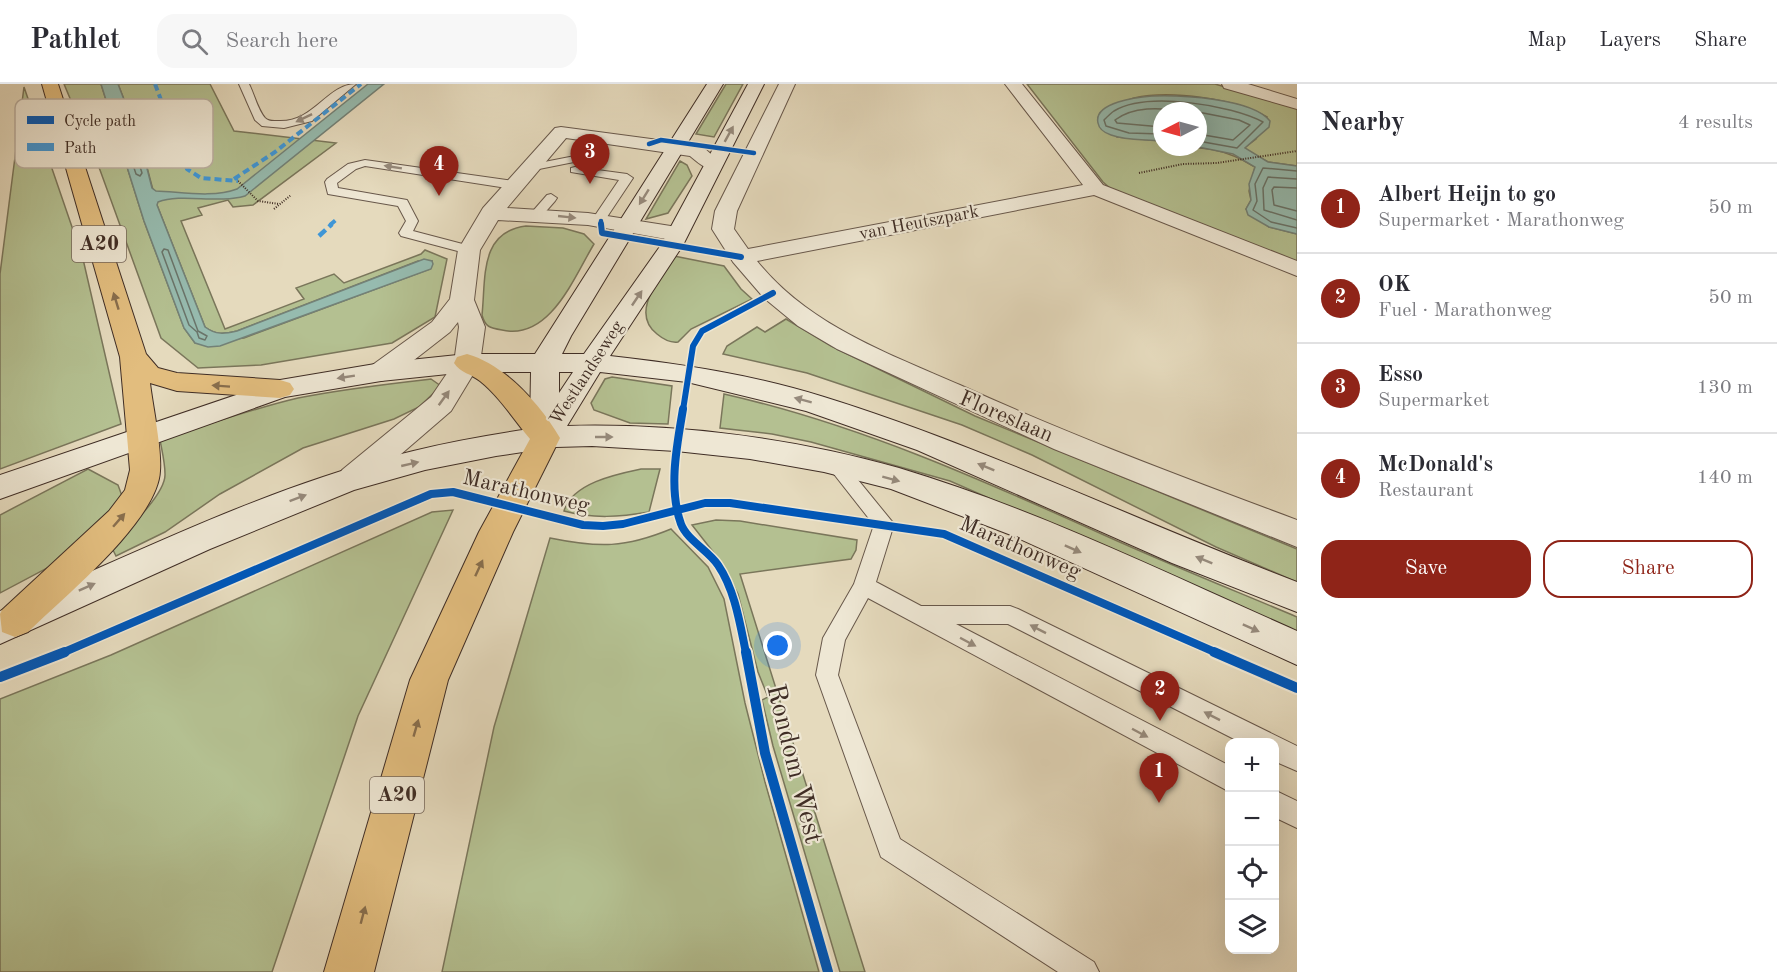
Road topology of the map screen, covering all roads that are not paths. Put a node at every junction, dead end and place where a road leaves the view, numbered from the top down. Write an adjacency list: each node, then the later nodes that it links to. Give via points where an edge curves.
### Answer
1 (50, 84): 9 (highway, A20, one-way to 1)
2 (244, 84): 3 (lane, one-way to 2, via 308,118 284,125 266,124 260,118)
3 (351, 84)
4 (715, 84): 12 (main road, Westlandseweg)
5 (756, 84): 14 (main road, Westlandseweg, one-way to 5)
6 (787, 84): 24 (main road, Floreslaan, via 726,211 723,229)
7 (1013, 84): 18 (main road)
8 (1230, 84): 10 (main road)
9 (55, 99)
10 (1297, 104)
11 (600, 137): 12 (main road); 13 (lane); 16 (main road, via 561,132)
12 (674, 148): 14 (main road, via 696,151); 21 (main road, Westlandseweg, one-way to 21)
13 (585, 157): 16 (lane); 20 (lane, via 572,173 627,178)
14 (712, 164): 22 (main road, Westlandseweg)
15 (76, 168): 27 (highway, A20, one-way to 15)
16 (529, 168): 17 (main road)
17 (513, 185): 19 (main road); 23 (lane, one-way to 23, via 365,163 352,166 331,182 332,191 403,203 412,221 406,233)
18 (1096, 189): 24 (main road, van Heutszpark); 25 (main road)
19 (491, 213): 20 (main road, one-way to 20, via 544,206); 23 (main road)
20 (598, 220): 21 (main road)
21 (626, 225): 22 (main road); 28 (main road, Westlandseweg)
22 (677, 234): 30 (main road, Westlandseweg, one-way to 22)
23 (469, 250): 26 (main road)
24 (741, 257): 38 (main road, Floreslaan, via 773,293 801,316 849,345 1052,437)
25 (1297, 269)
26 (462, 300): 29 (main road, via 472,327); 31 (main road, via 441,327)
27 (133, 357): 32 (highway, one-way to 27, via 177,382 148,374); 33 (highway, A20)
28 (546, 362): 29 (main road); 30 (main road); 34 (main road, Westlandseweg)
29 (467, 363): 31 (main road); 34 (highway, via 489,374); 36 (main road, one-way to 29, via 441,404)
30 (592, 363): 34 (main road, Westlandseweg); 40 (main road, one-way to 30, via 928,443 813,403 687,373)
31 (381, 372): 32 (main road, one-way to 32)
32 (280, 390): 33 (main road)
33 (141, 436): 37 (main road); 42 (highway, one-way to 33, via 114,527 140,494 144,470)
34 (545, 438): 35 (main road, Marathonweg, one-way to 35, via 678,440); 36 (main road, Marathonweg, one-way to 34, via 457,453); 50 (highway, A20, one-way to 34, via 429,680 496,532)
35 (835, 464): 39 (lane, via 884,524); 43 (main road, Marathonweg, one-way to 43, via 927,489 1014,523)
36 (353, 478): 42 (main road, Marathonweg, one-way to 36, via 211,534)
37 (0, 487)
38 (1297, 534)
39 (864, 586): 41 (lane); 51 (lane, via 834,638 827,675 890,848)
40 (1297, 597)
41 (916, 615): 44 (lane, one-way to 41, via 1010,615); 47 (lane, one-way to 47)
42 (8, 624)
43 (1297, 648)
44 (1256, 738)
45 (1279, 750): 46 (lane)
46 (1297, 759)
47 (1225, 777)
48 (1279, 805): 49 (lane)
49 (1297, 815)
50 (349, 972)
51 (1084, 972)

